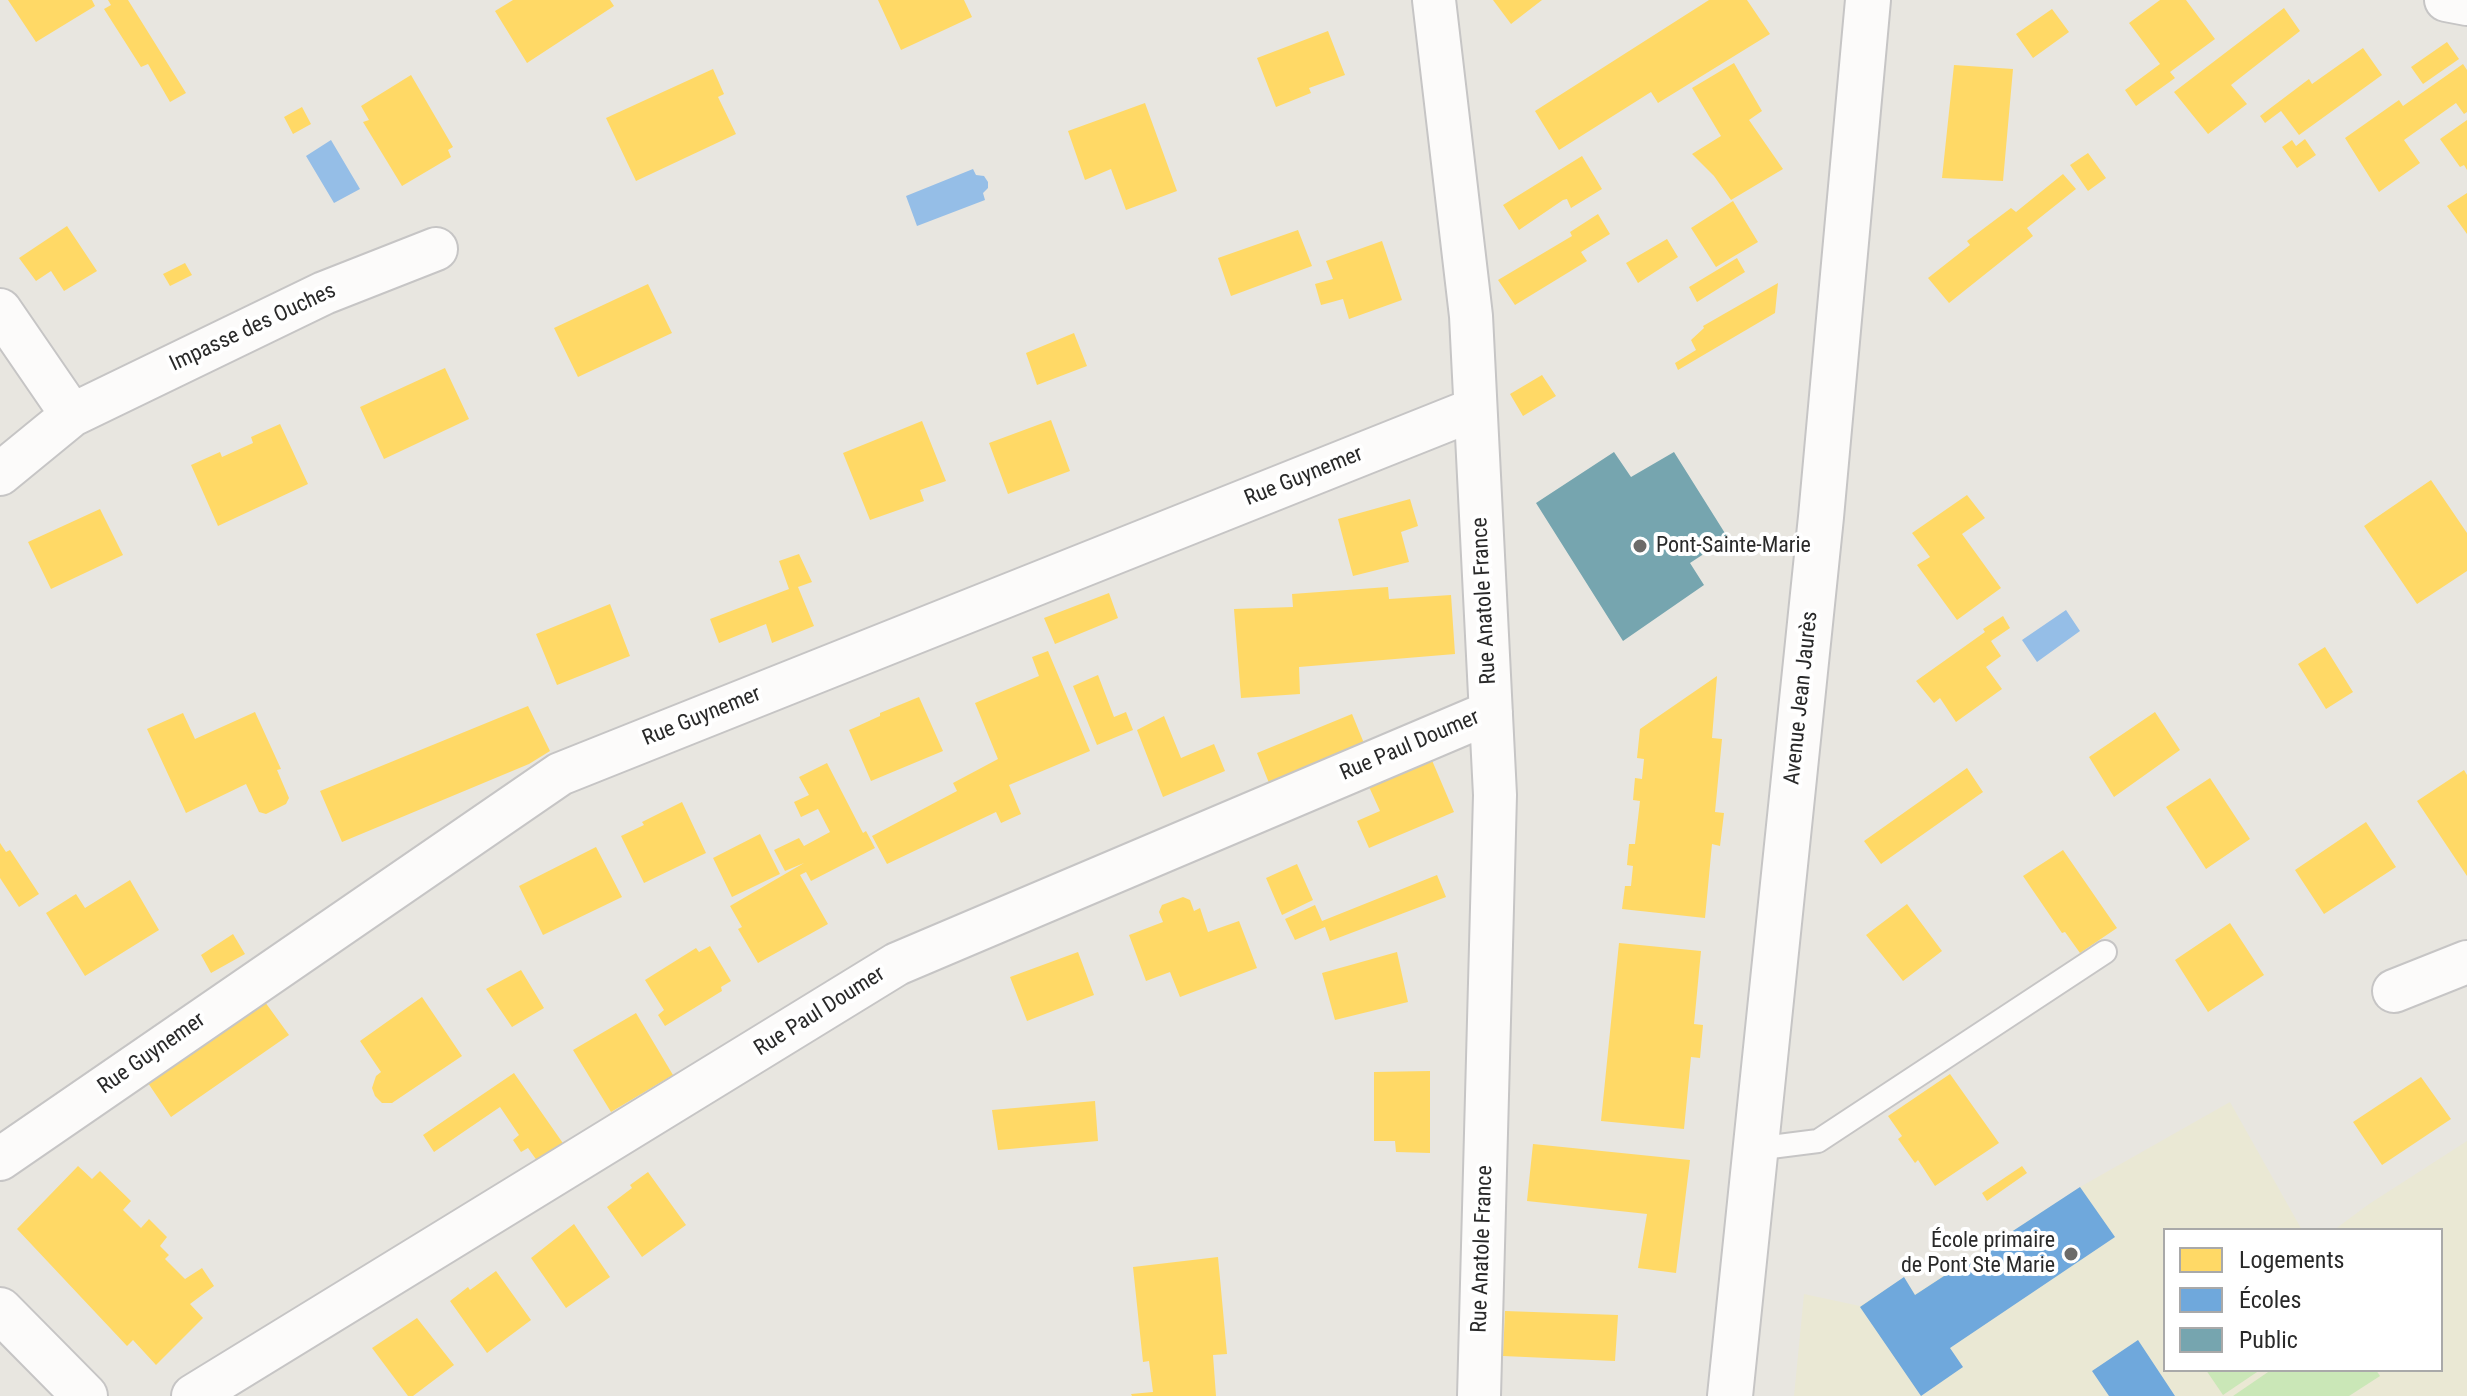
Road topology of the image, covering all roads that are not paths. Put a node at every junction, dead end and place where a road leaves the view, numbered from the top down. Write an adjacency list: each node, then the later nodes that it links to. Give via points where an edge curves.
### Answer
1 (1434, 0): 7 (street, Rue Anatole France, via 1471,316)
2 (1868, 0): 14 (main road, Avenue Jean Jaurès)
3 (2446, 0): 4 (street)
4 (2467, 4)
5 (436, 249): 8 (street, Impasse des Ouches, via 324,293)
6 (0, 310): 8 (street)
7 (1475, 409): 10 (street, Rue Anatole France); 15 (street, Rue Guynemer, via 560,774)
8 (72, 415): 9 (street, Impasse des Ouches)
9 (0, 474)
10 (1491, 712): 18 (street, Rue Paul Doumer, via 897,964); 19 (street, Rue Anatole France, via 1495,795)
11 (2105, 952): 14 (lane, via 1818,1141)
12 (2467, 962): 13 (street)
13 (2394, 991)
14 (1755, 1149): 20 (main road, Avenue Jean Jaurès)
15 (0, 1159)
16 (0, 1310): 17 (main road)
17 (85, 1396)
18 (193, 1396)
19 (1479, 1396)
20 (1730, 1396)

